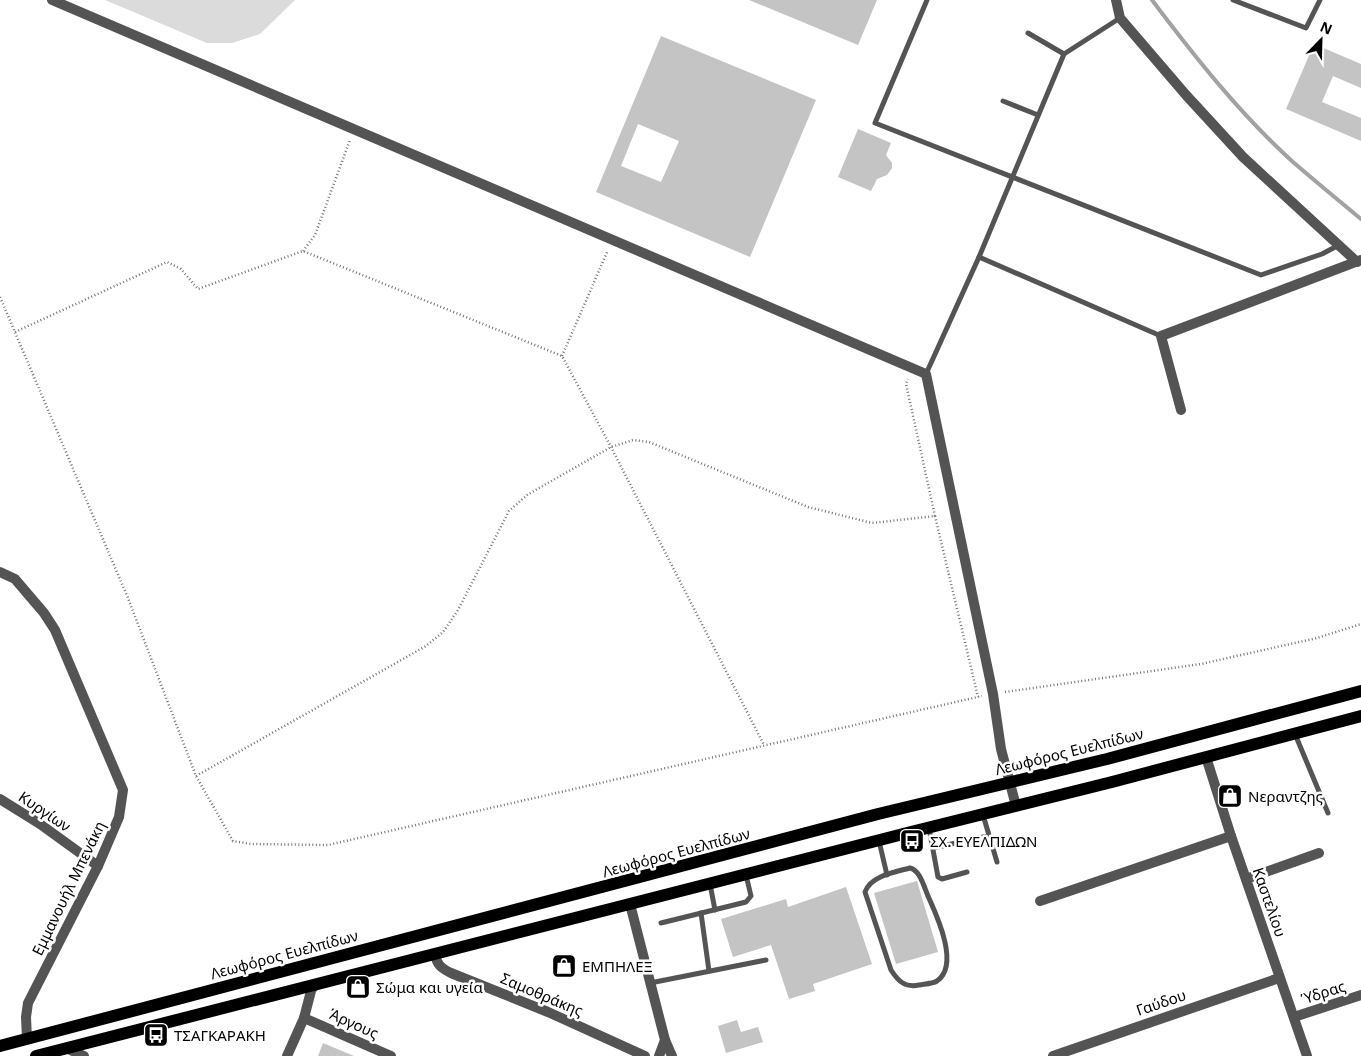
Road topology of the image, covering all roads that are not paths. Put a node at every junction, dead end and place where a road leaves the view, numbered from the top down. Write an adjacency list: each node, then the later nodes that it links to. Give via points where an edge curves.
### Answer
1 (52, 0): 16 (street)
2 (927, 0): 11 (lane, via 875,123)
3 (1116, 0): 6 (street)
4 (1233, 0): 5 (lane, via 1306,28)
5 (1320, 0)
6 (1120, 18): 8 (lane); 12 (street, via 1243,157)
7 (1028, 33): 8 (lane)
8 (1064, 54): 10 (lane)
9 (1003, 101): 10 (lane)
10 (1038, 115): 11 (lane)
11 (1012, 178): 12 (lane, via 1261,275); 13 (lane)
12 (1339, 245): 14 (street)
13 (979, 257): 15 (lane); 16 (lane)
14 (1359, 261): 15 (street)
15 (1161, 336): 17 (street)
16 (926, 374): 23 (street)
17 (1181, 410)
18 (0, 572): 35 (street, Εμμανουήλ Μπενάκη, via 15,579 55,630 124,790 119,818)
19 (1361, 691): 23 (main road, Λεωφόρος Ευελπίδων)
20 (1361, 716): 21 (main road)
21 (1295, 733): 22 (main road); 26 (lane)
22 (1206, 757): 25 (main road); 30 (street, Καστελίου)
23 (1010, 783): 25 (street); 55 (main road, Λεωφόρος Ευελπίδων, via 878,814)
24 (0, 799): 35 (street, Κυργίων)
25 (1016, 806): 27 (main road)
26 (1328, 813)
27 (982, 814): 28 (main road); 29 (lane)
28 (929, 828): 31 (main road); 32 (lane)
29 (988, 836): 32 (lane); 34 (lane)
30 (1231, 836): 39 (street, Καστελίου); 41 (street)
31 (879, 840): 37 (main road); 38 (lane)
32 (933, 848): 36 (lane, via 938,877)
33 (1319, 853): 39 (street)
34 (997, 862)
35 (98, 866): 55 (street, Εμμανουήλ Μπενάκη, via 28,1003)
36 (966, 872)
37 (746, 874): 40 (main road); 43 (lane, via 749,899)
38 (886, 875): 38 (lane, via 910,868 917,871 935,912 948,956 944,975 936,982 910,987 898,981 891,970 865,892 867,885)
39 (1246, 879): 49 (street, Καστελίου)
40 (710, 884): 42 (main road); 43 (lane)
41 (1040, 901)
42 (630, 904): 46 (main road); 50 (street)
43 (715, 910): 44 (lane)
44 (701, 913): 45 (lane); 48 (lane)
45 (661, 923)
46 (435, 954): 51 (main road); 63 (street, Σαμοθράκης, via 440,967 451,973)
47 (766, 960): 48 (lane)
48 (709, 971): 50 (lane)
49 (1279, 978): 53 (street, Καστελίου); 66 (street, Γαύδου)
50 (650, 983): 56 (street)
51 (314, 985): 54 (street); 58 (main road)
52 (1361, 995): 53 (street, Ύδρας)
53 (1294, 1017): 67 (street, Καστελίου)
54 (304, 1018): 61 (street); 62 (street, Άργους)
55 (27, 1039): 57 (main road, Λεωφόρος Ευελπίδων)
56 (665, 1040): 64 (street); 65 (street)
57 (0, 1046)
58 (66, 1048): 59 (main road); 60 (street)
59 (36, 1056)
60 (84, 1056)
61 (287, 1056)
62 (391, 1056)
63 (645, 1056)
64 (659, 1056)
65 (672, 1056)
66 (1053, 1056)
67 (1307, 1056)

